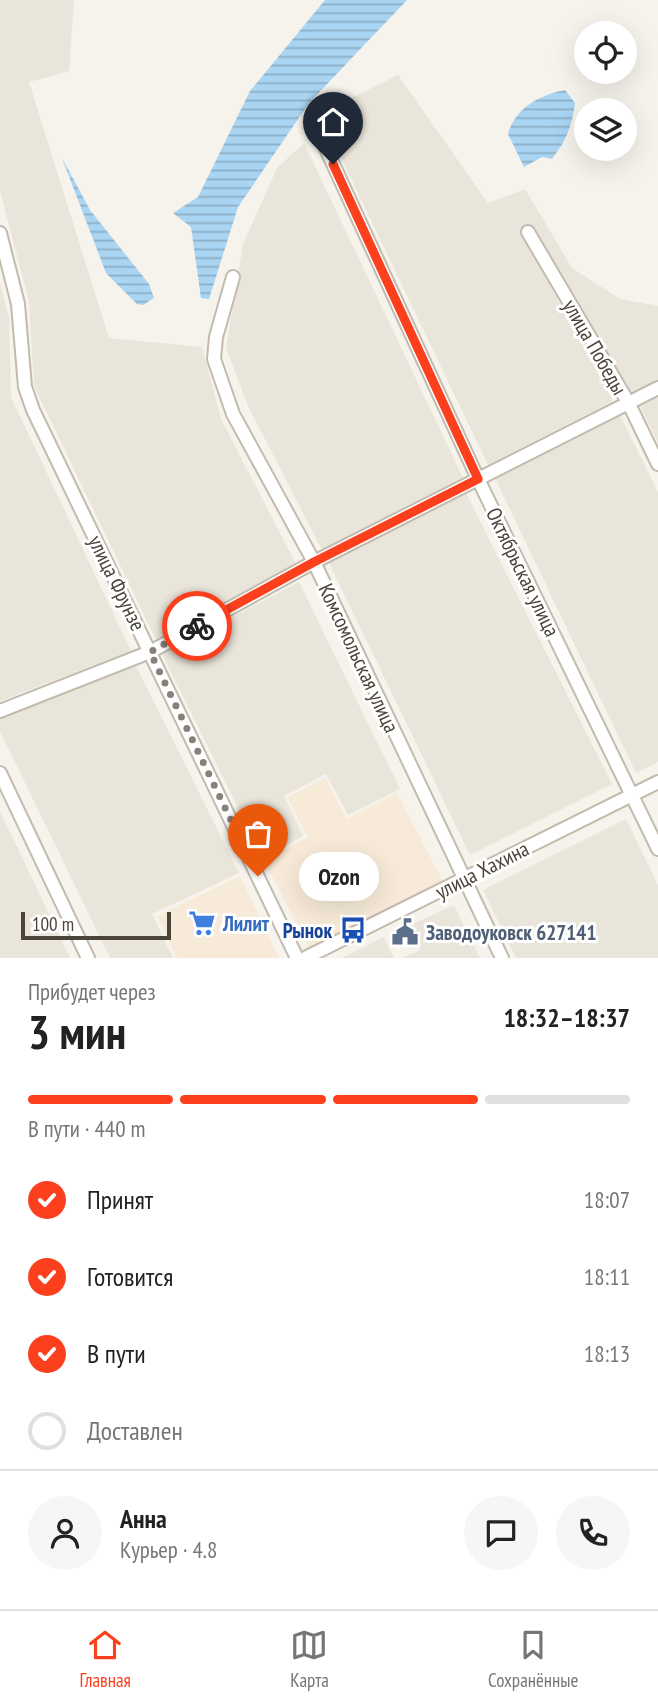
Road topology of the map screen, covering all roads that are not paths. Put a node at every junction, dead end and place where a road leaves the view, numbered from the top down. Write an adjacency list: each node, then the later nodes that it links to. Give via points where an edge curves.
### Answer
1 (322, 139): 8 (street, Октябрьская улица)
2 (528, 232): 6 (street, улица Победы)
3 (0, 233): 10 (street, улица Фрунзе, via 18,304 25,387)
4 (233, 277): 9 (street, Комсомольская улица, via 216,337 215,359 233,414)
5 (658, 388): 6 (street)
6 (628, 402): 7 (street, улица Победы); 8 (street)
7 (658, 464)
8 (478, 479): 9 (street); 14 (street, Октябрьская улица)
9 (314, 562): 10 (street); 16 (street, Комсомольская улица)
10 (150, 652): 11 (street); 18 (street, улица Фрунзе)
11 (0, 710)
12 (0, 773): 17 (street)
13 (658, 782): 14 (street, улица Хахина)
14 (632, 795): 15 (street, Октябрьская улица); 16 (street, улица Хахина)
15 (658, 849)
16 (464, 878): 19 (street, улица Хахина); 20 (street, Комсомольская улица)
17 (88, 958)
18 (297, 958)
19 (305, 958)
20 (502, 958)

